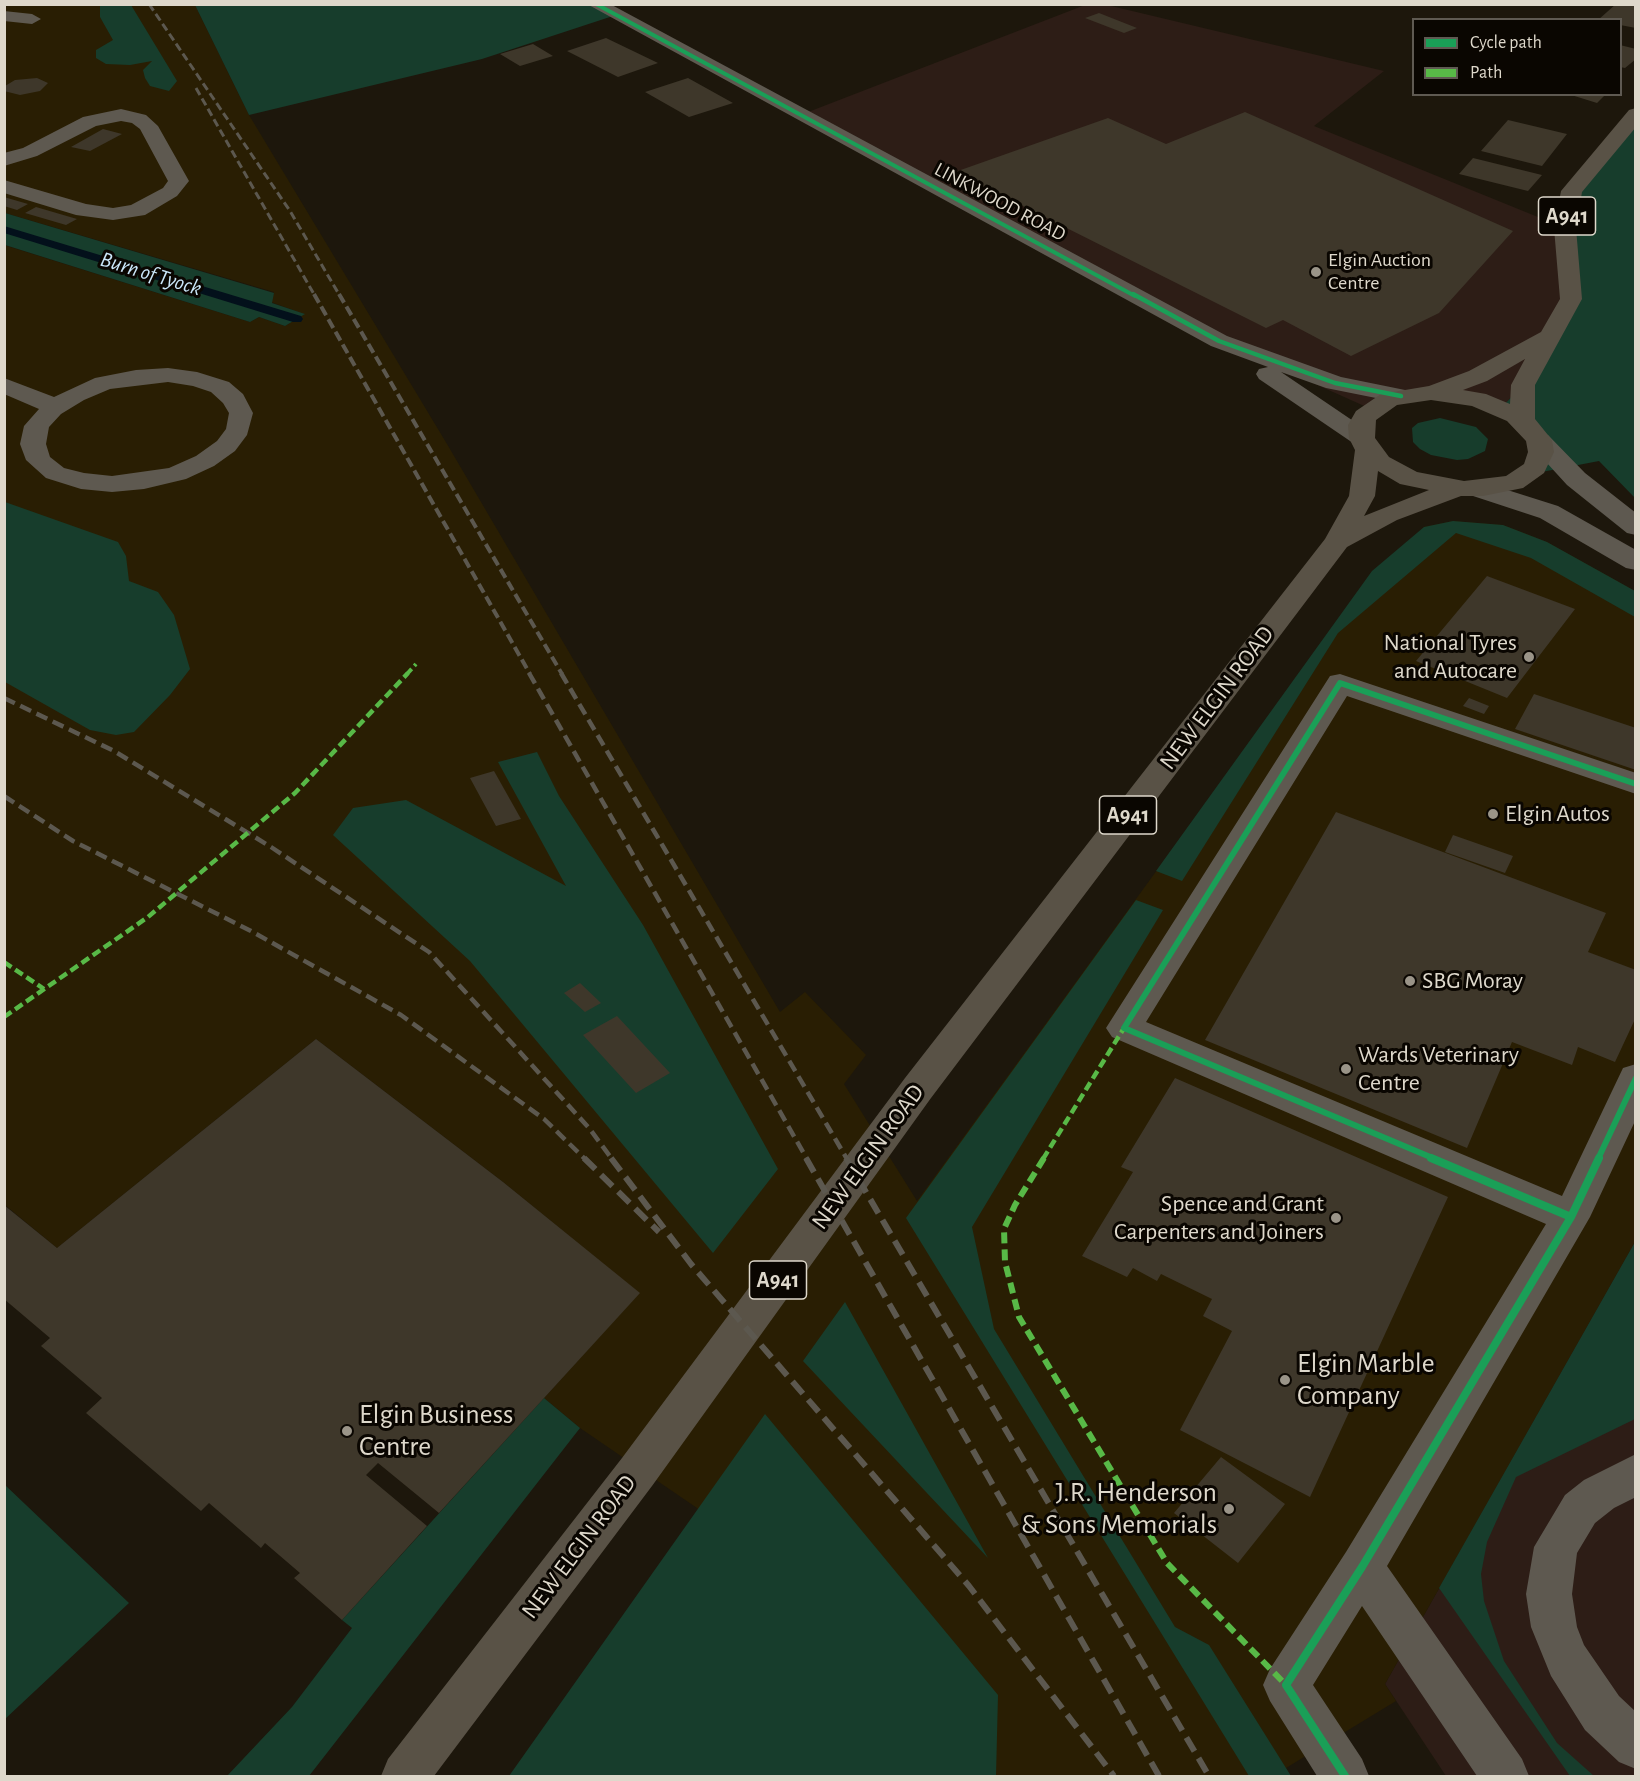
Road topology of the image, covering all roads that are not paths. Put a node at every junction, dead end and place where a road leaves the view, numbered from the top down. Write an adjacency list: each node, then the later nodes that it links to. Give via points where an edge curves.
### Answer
1 (596, 4): 8 (street, LINKWOOD ROAD)
2 (4, 16): 3 (street)
3 (32, 19)
4 (1635, 114): 7 (main road, A941, via 1572,191 1565,228 1571,299)
5 (4, 160): 6 (street, via 30,152 90,121 121,115 139,119 148,126 179,181 170,192 137,210 113,214 84,210)
6 (4, 186)
7 (1549, 336): 10 (main road, A941, via 1478,376); 13 (main road, A941, via 1523,385)
8 (1219, 341): 11 (street, LINKWOOD ROAD, via 1335,382); 15 (street, LINKWOOD ROAD, via 1242,360 1296,391)
9 (4, 385): 12 (street)
10 (1431, 393): 11 (main road); 13 (main road, via 1477,399)
11 (1401, 396): 15 (main road, NEW ELGIN ROAD, via 1380,403 1365,416 1361,425)
12 (56, 407): 12 (street, via 37,426 33,444 39,460 55,473 112,484 177,474 205,462 226,446 238,430 241,413 234,399 220,387 168,375 104,383)
13 (1522, 421): 14 (main road)
14 (1539, 440): 16 (main road, NEW ELGIN ROAD, via 1539,461 1526,475 1500,486); 17 (street, via 1576,479)
15 (1365, 444): 16 (main road, via 1380,462 1409,478); 18 (main road, NEW ELGIN ROAD / A941, via 1362,496)
16 (1468, 488): 18 (main road, NEW ELGIN ROAD / A941, via 1388,514); 19 (street, via 1549,512)
17 (1635, 527)
18 (1337, 541): 26 (main road, NEW ELGIN ROAD / A941, via 918,1088 637,1472)
19 (1635, 562)
20 (1635, 784): 22 (street, via 1340,683 1124,1028)
21 (1635, 1078): 22 (street)
22 (1571, 1217): 24 (street)
23 (1635, 1474): 25 (street, via 1580,1509 1556,1547 1549,1594 1554,1627 1567,1660 1602,1713)
24 (1362, 1568): 27 (street, via 1286,1685); 28 (street)
25 (1635, 1745)
26 (405, 1776)
27 (1345, 1776)
28 (1505, 1776)

